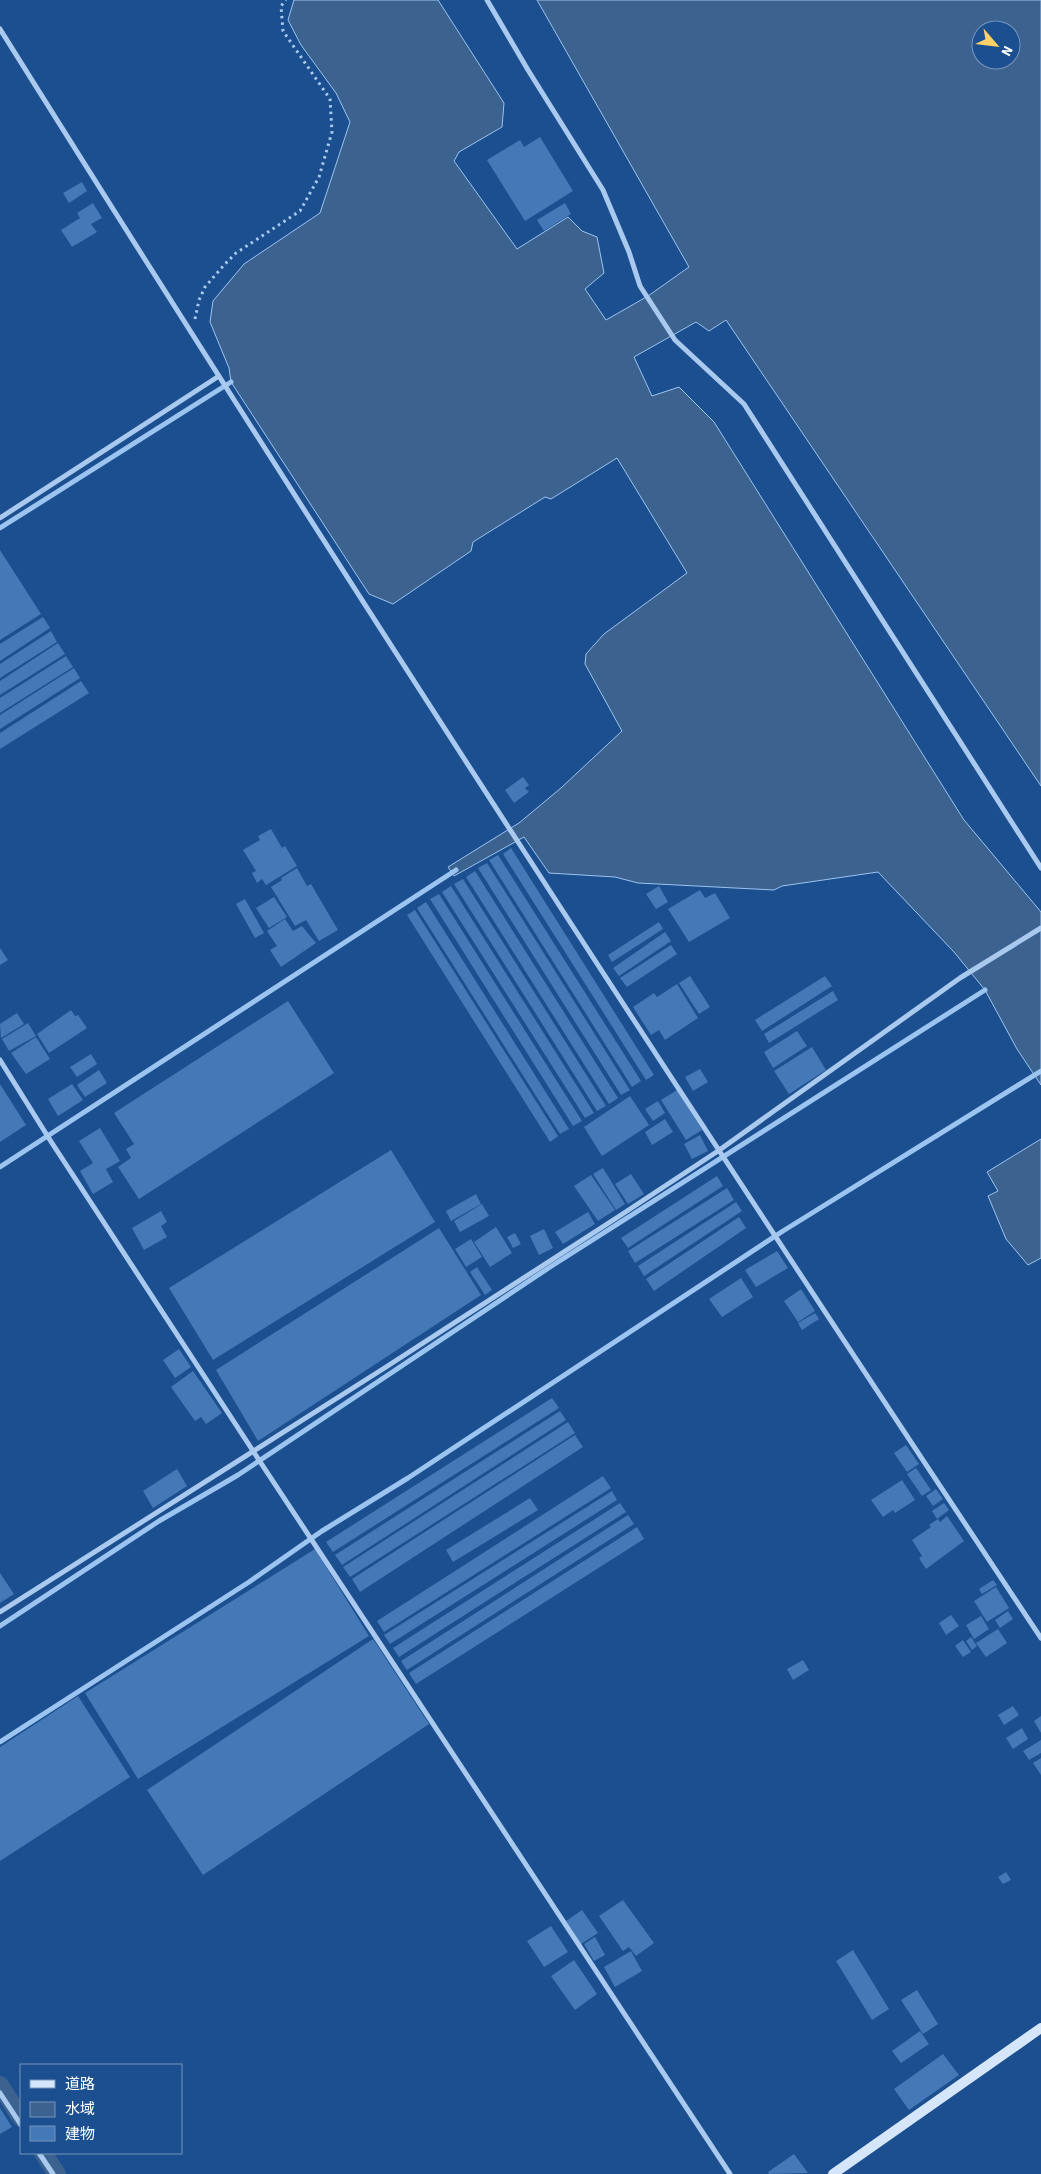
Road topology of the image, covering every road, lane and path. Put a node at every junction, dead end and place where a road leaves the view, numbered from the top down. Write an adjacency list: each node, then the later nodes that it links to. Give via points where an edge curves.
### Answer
1 (286, 0): 4 (path, via 280,6 283,31 330,99 332,132 319,177 300,211 236,253 224,265 199,300)
2 (487, 0): 7 (street, via 603,190 640,286 675,340 744,404)
3 (0, 29): 5 (street)
4 (195, 320)
5 (219, 376): 6 (street); 10 (street)
6 (0, 518)
7 (1041, 868)
8 (1041, 928): 10 (street, via 960,978)
9 (0, 1060): 11 (street)
10 (718, 1150): 11 (street); 13 (street)
11 (254, 1453): 12 (street); 19 (street)
12 (0, 1612)
13 (1041, 1638)
14 (1041, 2028): 20 (main road)
15 (0, 2093): 16 (street)
16 (20, 2123)
17 (41, 2154): 18 (street)
18 (53, 2174)
19 (730, 2174)
20 (833, 2174)

